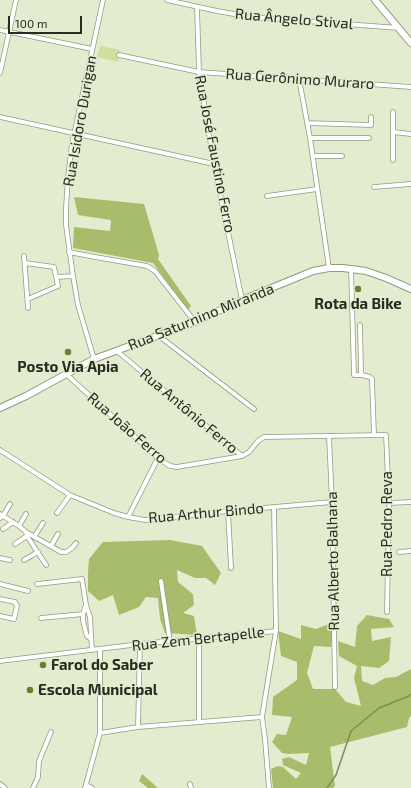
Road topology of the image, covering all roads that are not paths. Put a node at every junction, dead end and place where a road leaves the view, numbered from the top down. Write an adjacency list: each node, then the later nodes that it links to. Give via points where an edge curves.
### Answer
1 (16, 0): 8 (street)
2 (103, 0): 10 (street, Rua Isidoro Durigan)
3 (167, 0): 5 (street, Rua Ângelo Stival)
4 (375, 0): 6 (main road)
5 (197, 7): 6 (street, Rua Ângelo Stival, via 267,18); 12 (street, Rua José Faustino Ferro)
6 (399, 28): 9 (main road)
7 (0, 30): 8 (street)
8 (9, 32): 10 (street); 13 (street)
9 (411, 43)
10 (92, 50): 21 (street, Rua Isidoro Durigan)
11 (119, 55): 12 (street, Rua Gerônimo Muraro)
12 (199, 72): 14 (street, Rua Gerônimo Muraro); 28 (street, Rua José Faustino Ferro)
13 (0, 73)
14 (299, 79): 15 (street, Rua Gerônimo Muraro); 19 (street)
15 (411, 87)
16 (393, 112): 20 (street)
17 (0, 117): 21 (street)
18 (371, 117): 19 (street, via 371,125)
19 (308, 123): 23 (street)
20 (393, 132): 22 (street); 27 (street)
21 (74, 133): 28 (street); 33 (street, Rua Isidoro Durigan, via 66,200)
22 (411, 134)
23 (310, 138): 24 (street); 25 (street)
24 (369, 138)
25 (313, 156): 26 (street); 31 (street)
26 (342, 156)
27 (393, 160)
28 (214, 164): 42 (street, Rua José Faustino Ferro)
29 (411, 184): 30 (street)
30 (374, 187)
31 (317, 189): 32 (street); 36 (street)
32 (267, 196)
33 (69, 252): 38 (street, Rua Isidoro Durigan); 44 (street, via 147,266 155,271)
34 (24, 256): 35 (street)
35 (25, 264): 39 (street, via 54,267); 41 (street)
36 (329, 268): 37 (main road, Rua Saturnino Miranda); 42 (main road, Rua Saturnino Miranda, via 313,271)
37 (351, 268): 40 (main road, Rua Saturnino Miranda); 50 (street, via 354,375)
38 (73, 276): 39 (street); 48 (street, Rua Isidoro Durigan, via 78,305)
39 (57, 278): 41 (street, via 58,286)
40 (411, 288)
41 (28, 299): 43 (street)
42 (242, 300): 44 (main road, Rua Saturnino Miranda)
43 (28, 308)
44 (195, 322): 46 (main road, Rua Saturnino Miranda)
45 (360, 325): 50 (street)
46 (159, 336): 47 (main road, Rua Saturnino Miranda); 52 (street)
47 (117, 351): 48 (main road, Rua Saturnino Miranda); 56 (street, Rua Antônio Ferro)
48 (94, 360): 49 (main road, Rua Saturnino Miranda)
49 (66, 374): 51 (main road, Rua Saturnino Miranda); 57 (street, Rua João Ferro)
50 (362, 375): 53 (street, via 372,379)
51 (0, 408)
52 (254, 409)
53 (374, 435): 54 (street); 60 (street, Rua Pedro Reva, via 386,435)
54 (329, 436): 56 (street, via 264,437); 59 (street, Rua Alberto Balhana)
55 (0, 450): 58 (street, Rua Arthur Bindo)
56 (242, 456): 57 (street, Rua João Ferro, via 177,467 170,466)
57 (158, 458): 68 (street)
58 (70, 495): 65 (street); 68 (street, Rua Arthur Bindo)
59 (332, 502): 63 (street, Rua Arthur Bindo); 105 (street, Rua Alberto Balhana)
60 (389, 502): 61 (street); 93 (street, Rua Pedro Reva)
61 (411, 502)
62 (10, 504): 67 (street)
63 (274, 507): 64 (street, Rua Arthur Bindo); 97 (street)
64 (228, 511): 68 (street, Rua Arthur Bindo, via 145,520); 86 (street)
65 (57, 513)
66 (26, 514): 71 (street)
67 (1, 516): 69 (street)
68 (128, 517)
69 (13, 522): 71 (street); 72 (street)
70 (43, 523): 75 (street)
71 (19, 526): 73 (street)
72 (3, 529)
73 (26, 534): 75 (street); 77 (street); 80 (street)
74 (58, 534): 78 (street)
75 (34, 537): 78 (street)
76 (76, 543): 78 (street, via 66,552)
77 (15, 544)
78 (51, 546)
79 (411, 551): 81 (street)
80 (38, 552): 84 (street); 85 (street)
81 (399, 552)
82 (0, 558): 83 (street)
83 (10, 560)
84 (24, 560)
85 (46, 565)
86 (231, 568)
87 (161, 581): 100 (street)
88 (0, 584): 90 (street)
89 (37, 584): 92 (street, via 82,578)
90 (28, 591)
91 (0, 599): 95 (street, via 15,602 17,606 14,619)
92 (86, 605): 94 (street); 98 (street, via 90,617)
93 (387, 612)
94 (83, 614): 96 (street); 98 (street, via 86,633)
95 (0, 616)
96 (41, 618)
97 (276, 631): 99 (street, Rua Zem Bertapelle); 106 (street)
98 (91, 639): 103 (street)
99 (199, 639): 100 (street, Rua Zem Bertapelle); 107 (street)
100 (170, 642): 101 (street, Rua Zem Bertapelle)
101 (140, 644): 102 (street, Rua Zem Bertapelle); 108 (street)
102 (100, 649): 103 (street, Rua Zem Bertapelle); 110 (street)
103 (92, 650): 104 (street, Rua Zem Bertapelle)
104 (0, 661)
105 (335, 686)
106 (262, 717): 107 (street); 116 (street)
107 (199, 722): 108 (street)
108 (138, 728): 110 (street)
109 (51, 732): 114 (street, via 39,761 38,777)
110 (100, 733): 112 (street)
111 (0, 784): 113 (street)
112 (85, 787): 115 (street)
113 (5, 788)
114 (33, 788)
115 (92, 788)
116 (269, 788)

